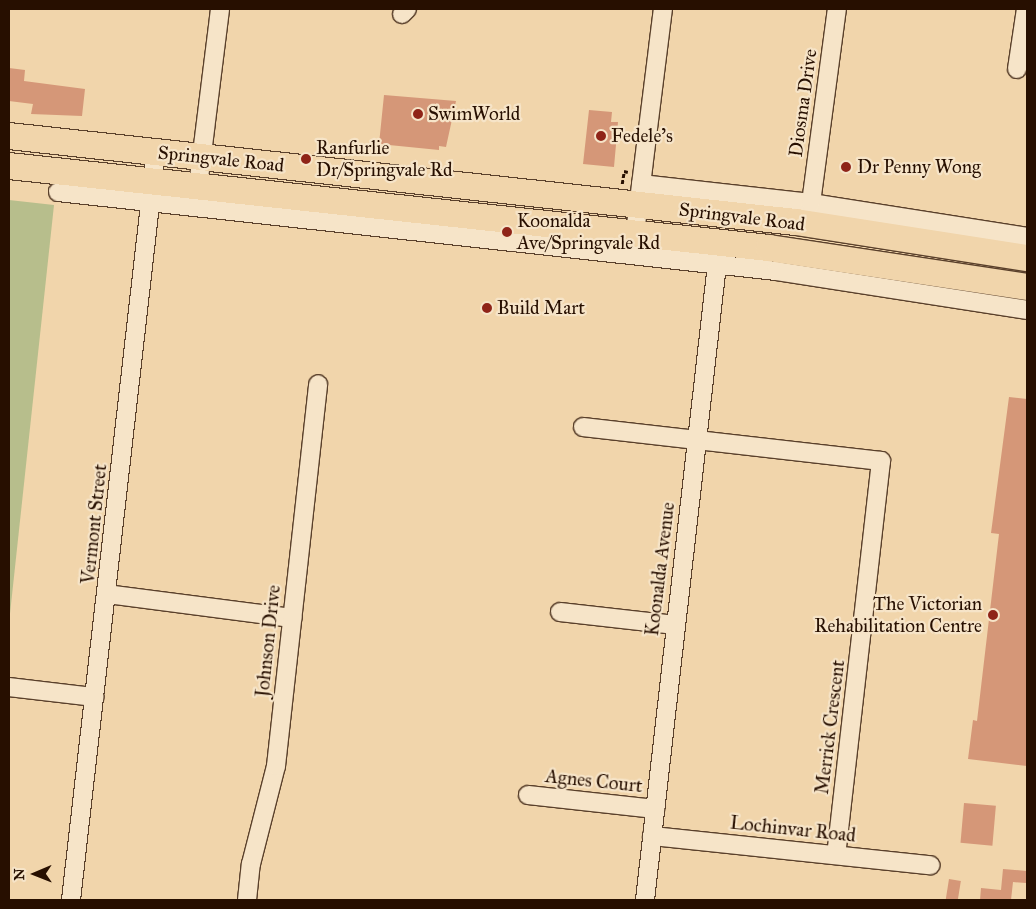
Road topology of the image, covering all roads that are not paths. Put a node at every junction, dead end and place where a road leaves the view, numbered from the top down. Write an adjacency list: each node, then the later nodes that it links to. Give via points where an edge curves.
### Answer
1 (220, 9): 8 (street)
2 (663, 9): 13 (street)
3 (837, 9): 14 (street, Diosma Drive)
4 (1026, 9): 5 (street)
5 (1017, 69)
6 (9, 136): 7 (highway, Springvale Road)
7 (156, 152): 8 (highway, Springvale Road); 12 (street, Vermont Street)
8 (201, 157): 10 (street); 13 (highway, Springvale Road)
9 (9, 166): 12 (highway, Springvale Road)
10 (198, 186): 12 (highway, Springvale Road); 15 (highway, Springvale Road)
11 (58, 192): 12 (street, Springvale Road)
12 (151, 192): 17 (street, Springvale Road); 24 (street, Vermont Street)
13 (640, 194): 14 (street, Springvale Road); 15 (street); 18 (highway, Springvale Road)
14 (811, 204): 16 (street, Springvale Road)
15 (635, 234): 17 (highway, Springvale Road)
16 (1027, 237)
17 (718, 254): 19 (highway, Springvale Road); 20 (street, Springvale Road, via 832,278); 23 (street, Koonalda Avenue)
18 (1027, 258)
19 (1027, 288)
20 (1027, 310)
21 (318, 384): 26 (street, Johnson Drive)
22 (583, 427): 23 (street)
23 (697, 439): 27 (street, Koonalda Avenue); 33 (street, Merrick Crescent, via 881,461)
24 (107, 594): 26 (street); 29 (street, Vermont Street)
25 (560, 612): 27 (street)
26 (292, 618): 36 (street, Johnson Drive, via 276,766 251,864)
27 (675, 625): 31 (street, Koonalda Avenue)
28 (9, 687): 29 (street)
29 (94, 698): 35 (street, Vermont Street)
30 (528, 795): 31 (street, Agnes Court)
31 (655, 809): 32 (street, Koonalda Avenue)
32 (652, 836): 33 (street, Lochinvar Road); 37 (street, Koonalda Avenue)
33 (836, 854): 34 (street, Lochinvar Road)
34 (930, 866)
35 (71, 900)
36 (247, 900)
37 (645, 900)

